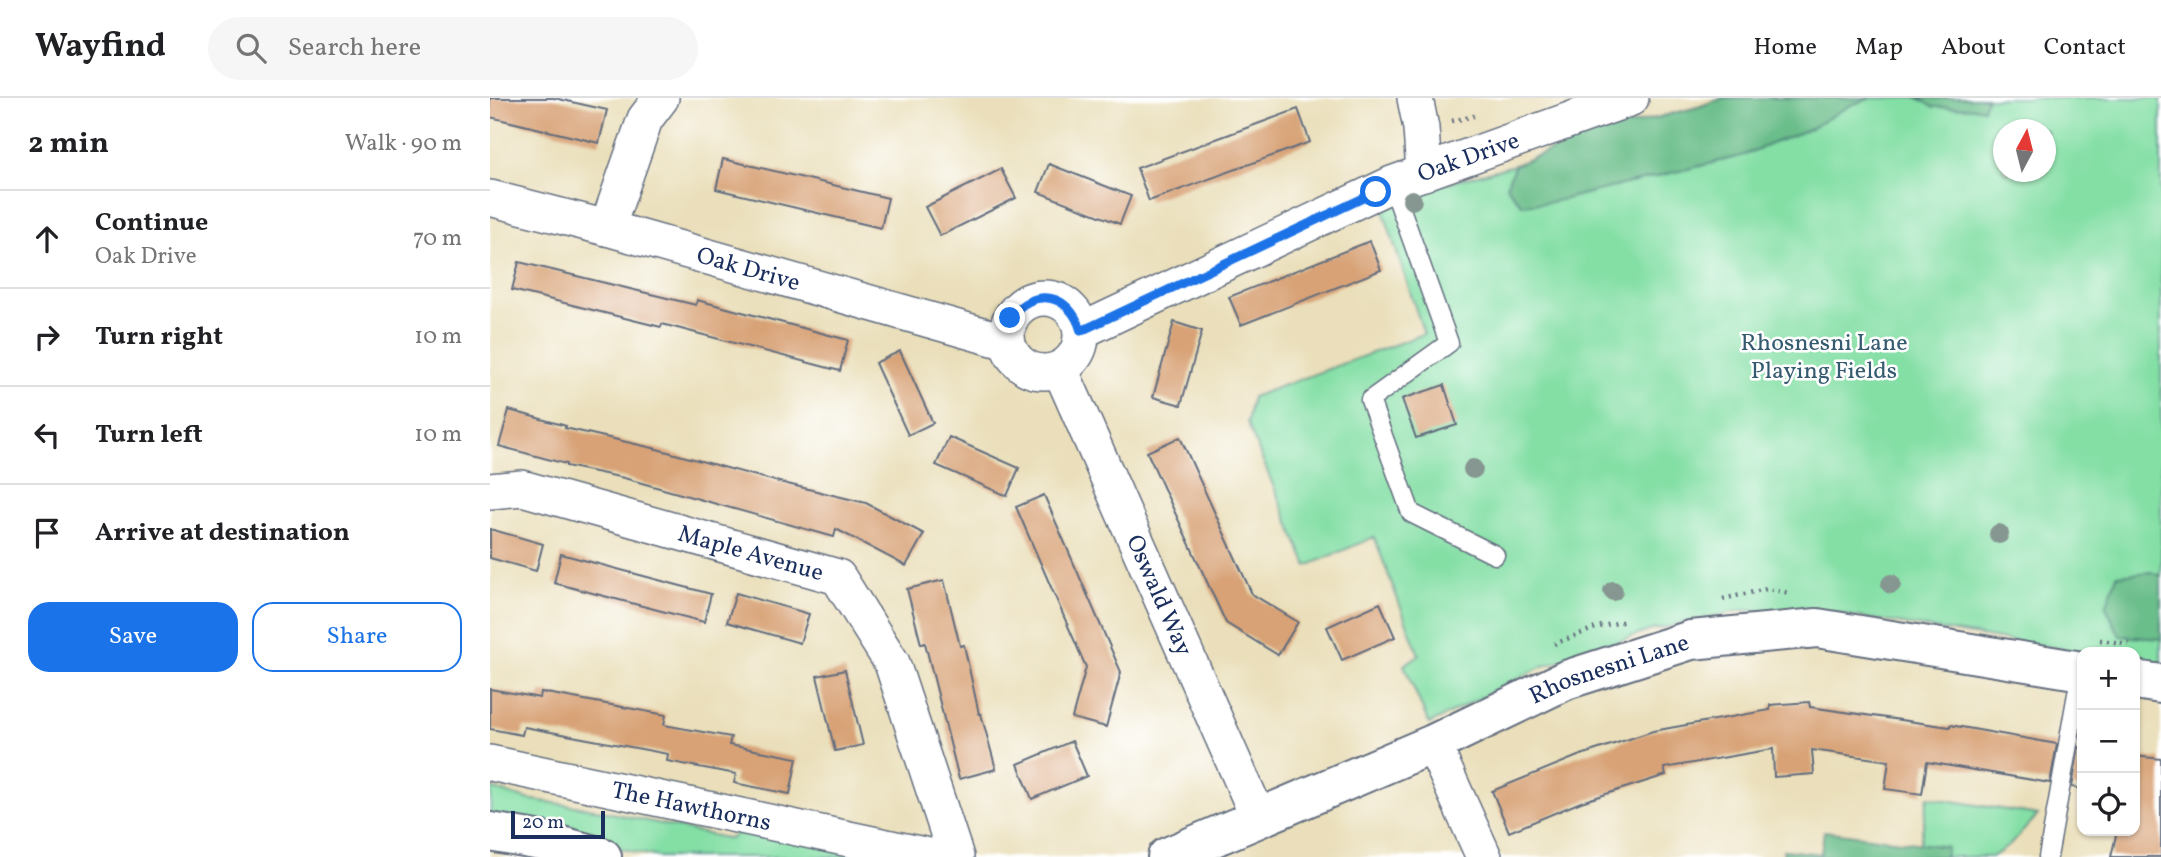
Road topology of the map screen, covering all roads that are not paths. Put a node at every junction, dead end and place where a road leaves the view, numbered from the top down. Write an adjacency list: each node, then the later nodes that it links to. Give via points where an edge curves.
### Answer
1 (661, 98): 6 (street, via 645,119)
2 (1415, 98): 4 (street, via 1421,128)
3 (1631, 98): 4 (street, Oak Drive)
4 (1408, 179): 7 (street, Oak Drive); 11 (lane, via 1449,343 1370,400 1410,513)
5 (490, 198): 6 (street, Oak Drive)
6 (607, 228): 8 (street, Oak Drive)
7 (1081, 331): 8 (street, via 1071,309 1050,298 1038,298 1010,318); 9 (street, via 1077,354)
8 (1007, 342): 9 (street, via 1027,369 1037,373)
9 (1060, 369): 18 (street, Oswald Way)
10 (490, 491): 22 (street, Maple Avenue, via 522,488 838,577 892,663)
11 (1495, 555)
12 (2077, 670): 16 (main road, Rhosnesni Lane, via 1817,628 1691,640 1566,681)
13 (2140, 681): 14 (main road)
14 (2161, 684)
15 (2077, 698): 25 (lane)
16 (1433, 744): 18 (main road, Rhosnesni Lane); 24 (street)
17 (490, 763): 21 (street, The Hawthorns)
18 (1259, 819): 23 (main road, Rhosnesni Lane)
19 (490, 832): 20 (main road)
20 (602, 857)
21 (934, 857)
22 (956, 857)
23 (1167, 857)
24 (1484, 857)
25 (2048, 857)

